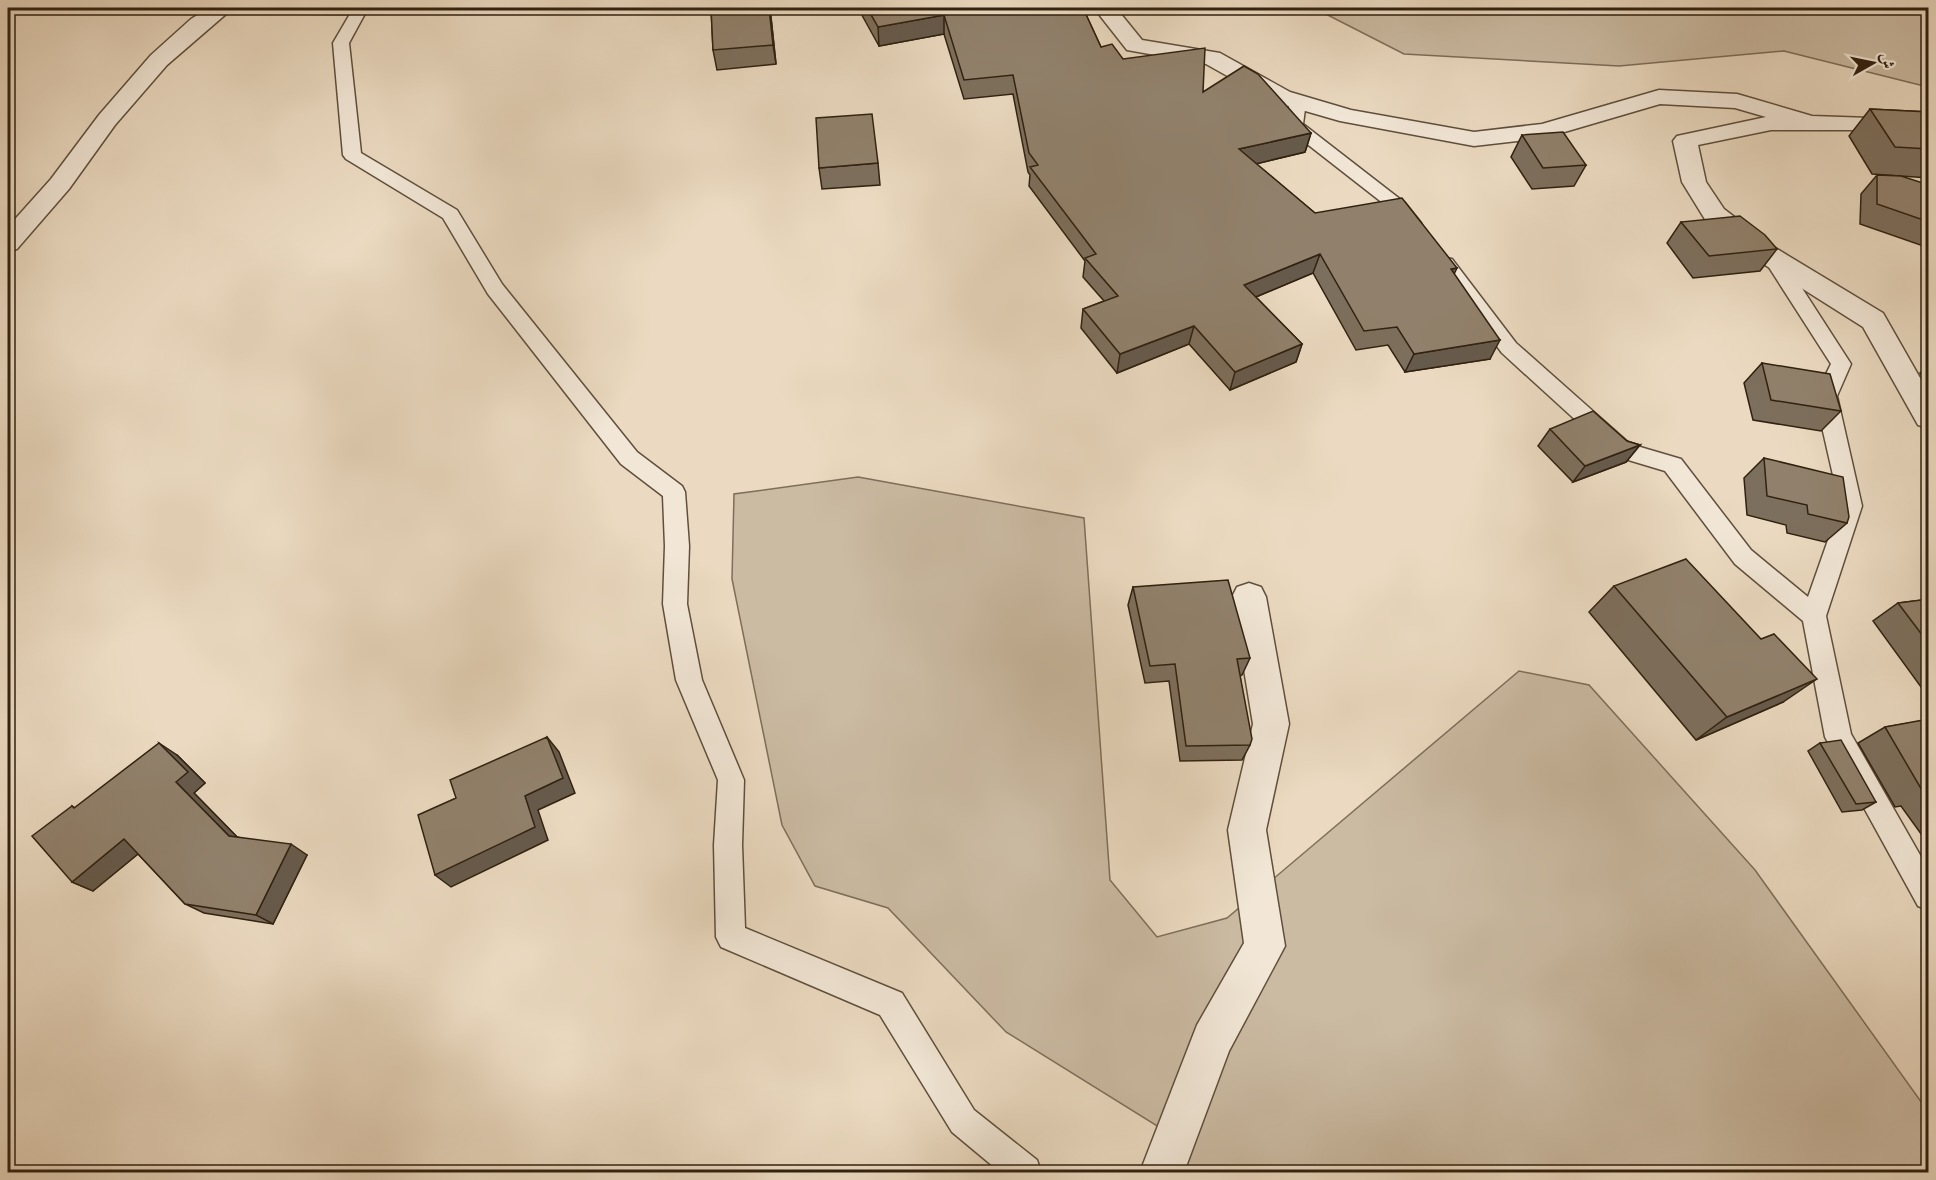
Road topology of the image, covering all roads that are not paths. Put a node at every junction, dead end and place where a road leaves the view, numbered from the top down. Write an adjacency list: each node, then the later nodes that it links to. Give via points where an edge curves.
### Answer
1 (222, 8): 8 (street, via 159,60)
2 (252, 8): 4 (lane)
3 (1105, 8): 5 (street, via 1135,45 1212,58)
4 (360, 9): 14 (lane, via 340,43 352,155 450,214 495,289 629,458 674,492 675,604 689,680 731,780 730,937 891,1004 963,1121)
5 (1298, 102): 6 (street, via 1348,116 1474,139 1544,132 1659,97 1737,101); 12 (lane, via 1294,125 1399,207 1509,348 1623,450 1673,465 1743,557)
6 (1811, 123): 7 (street); 9 (street, via 1771,123 1685,141 1694,182 1714,215)
7 (1929, 127)
8 (8, 243)
9 (1773, 258): 10 (street, via 1873,320); 12 (lane, via 1841,364 1827,396 1851,506)
10 (1929, 417)
11 (1249, 597): 15 (street, via 1271,724 1247,830 1265,946 1212,1040)
12 (1814, 615): 13 (lane, via 1838,737)
13 (1929, 896)
14 (1025, 1173)
15 (1162, 1173)

